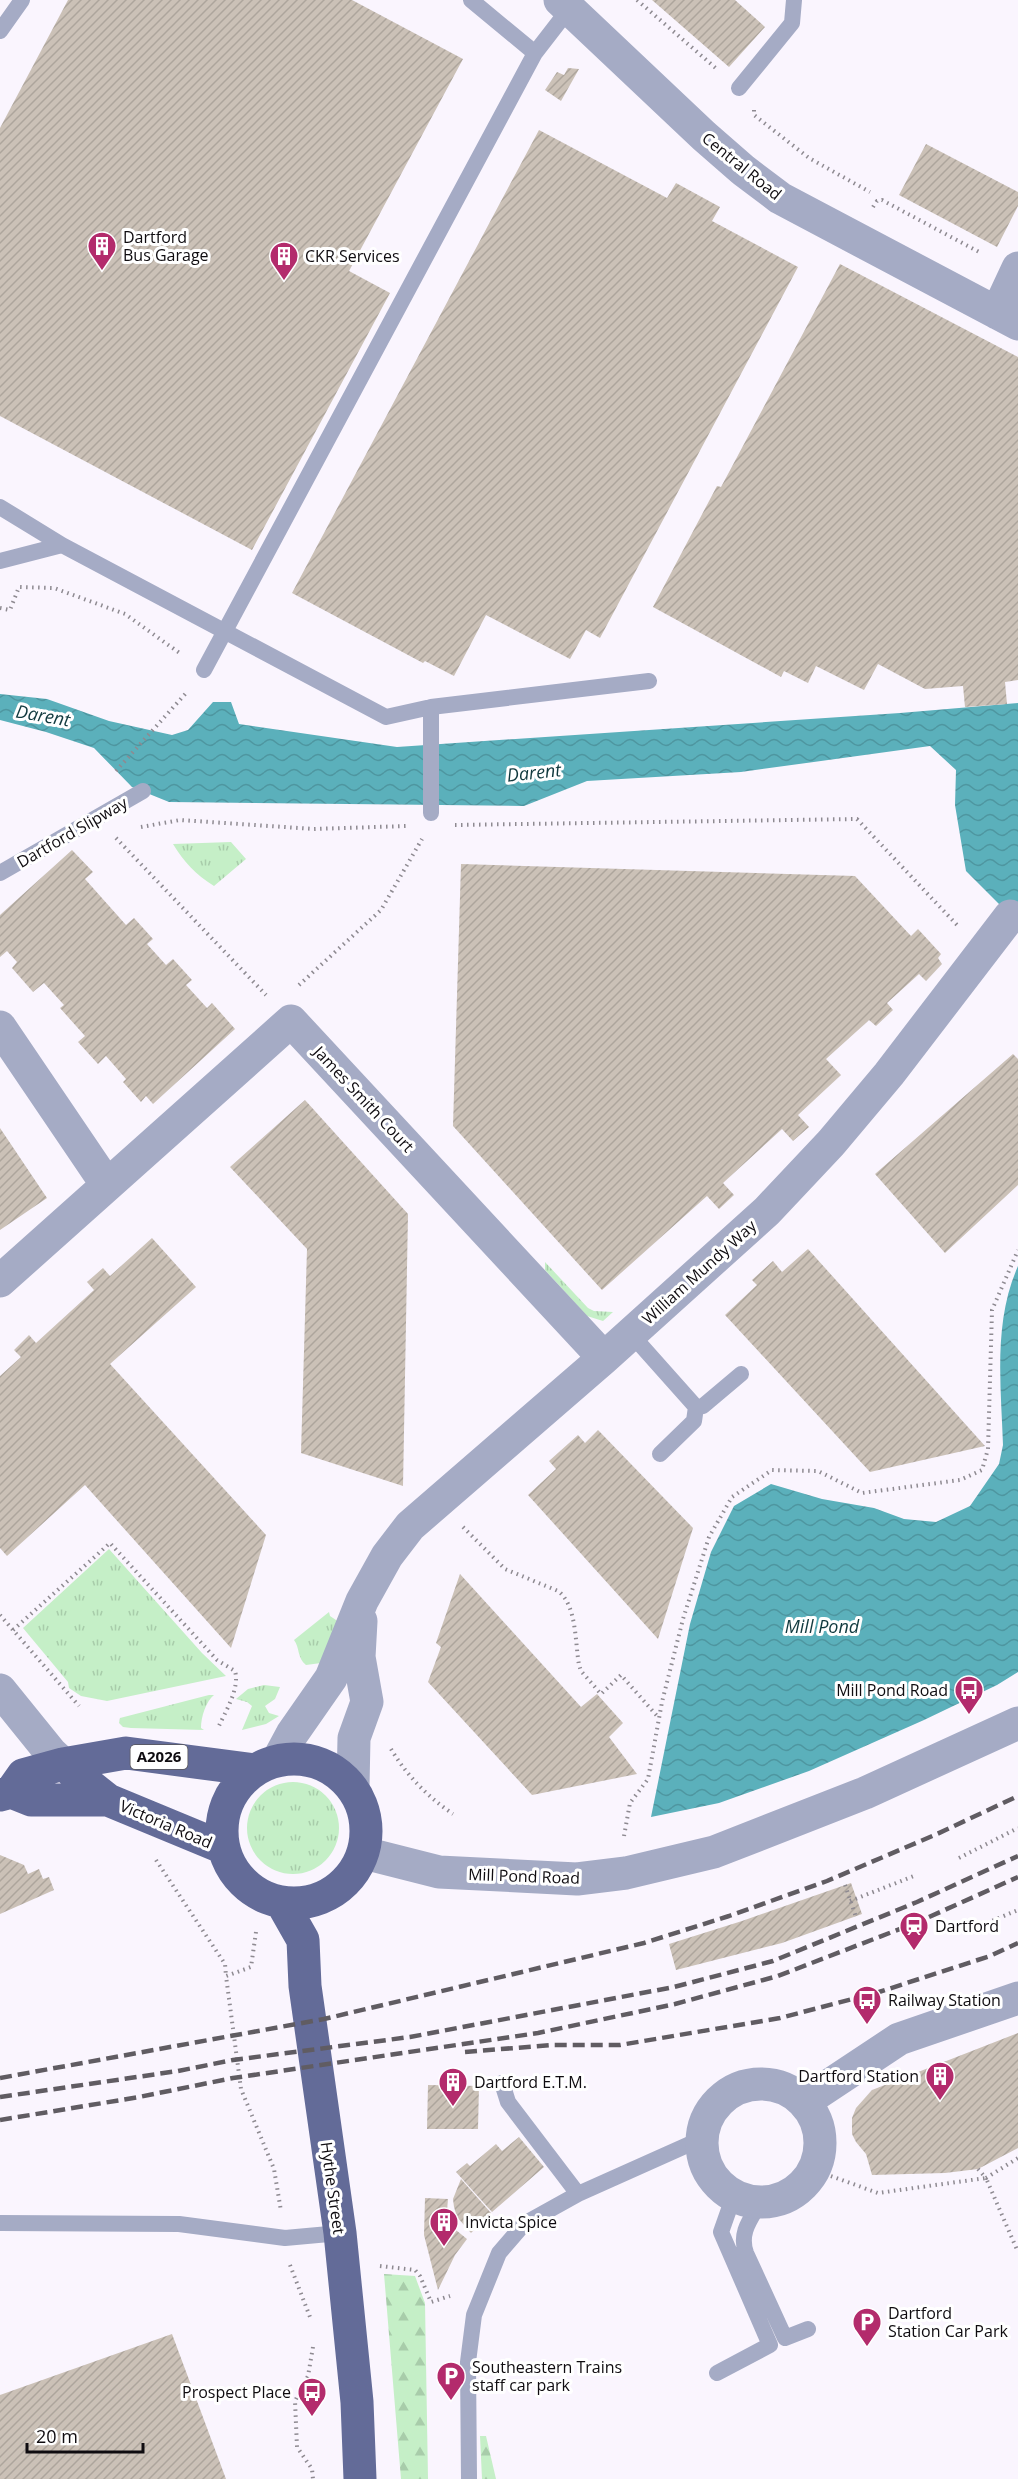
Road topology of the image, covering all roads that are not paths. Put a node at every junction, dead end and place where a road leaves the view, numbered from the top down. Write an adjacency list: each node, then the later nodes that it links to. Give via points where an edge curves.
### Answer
1 (22, 0): 5 (lane)
2 (471, 0): 6 (lane)
3 (794, 0): 7 (lane, via 792,23)
4 (564, 4): 6 (lane); 9 (street, Central Road, via 704,136 780,198)
5 (0, 32)
6 (535, 52): 13 (lane)
7 (739, 88)
8 (1018, 268): 9 (street)
9 (1008, 319)
10 (0, 507): 11 (lane)
11 (62, 545): 12 (lane); 13 (lane)
12 (0, 561)
13 (225, 630): 14 (lane); 16 (lane, via 386,717)
14 (204, 670)
15 (649, 681): 16 (lane)
16 (431, 706): 18 (lane)
17 (143, 791): 19 (lane, Dartford Slipway)
18 (431, 819)
19 (0, 873)
20 (1006, 922): 24 (street, William Mundy Way, via 831,1143 767,1211)
21 (0, 1028): 22 (street)
22 (107, 1185): 23 (street); 25 (street, James Smith Court, via 291,1021)
23 (0, 1281)
24 (631, 1334): 25 (street, William Mundy Way); 27 (lane)
25 (604, 1358): 29 (street, William Mundy Way, via 410,1526 387,1556)
26 (741, 1374): 27 (lane, via 703,1406)
27 (696, 1407): 28 (lane, via 694,1421)
28 (660, 1454)
29 (362, 1601): 33 (street, William Mundy Way, via 331,1678); 34 (street, William Mundy Way, via 359,1656 368,1702 354,1738)
30 (0, 1690): 32 (street)
31 (1018, 1723): 38 (street, Mill Pond Road, via 865,1793 714,1852 626,1873 577,1879 439,1872)
32 (63, 1764): 33 (main road, Victoria Road / A2026, via 126,1753); 35 (main road, Victoria Road / A2026, via 23,1775); 36 (main road, Victoria Road / A2026)
33 (266, 1765): 34 (main road, Victoria Road, via 311,1760 334,1770); 37 (main road, Victoria Road, via 231,1794 222,1818)
34 (353, 1787): 38 (main road, Victoria Road, via 367,1825)
35 (5, 1794): 36 (main road, Victoria Road / A2026, via 31,1800)
36 (108, 1800): 37 (main road, Victoria Road / A2026)
37 (224, 1848): 39 (main road, Victoria Road, via 230,1865 245,1885)
38 (364, 1853): 39 (main road, Victoria Road, via 344,1884 323,1898 298,1903)
39 (272, 1899): 47 (main road, Hythe Street, via 303,1940 304,1986)
40 (1018, 1998): 42 (street, via 899,2039)
41 (502, 2083): 44 (lane, via 507,2102)
42 (804, 2102): 43 (street, via 787,2089 767,2084 740,2087 722,2097 709,2113); 45 (street, via 815,2118 820,2138 814,2170 798,2189 780,2199)
43 (701, 2139): 44 (lane); 45 (street, via 703,2159 712,2177)
44 (578, 2194): 51 (lane, via 524,2224 499,2253 474,2315 468,2362)
45 (747, 2200): 48 (lane, via 742,2242 785,2338); 49 (lane, via 721,2232 770,2345)
46 (0, 2223): 47 (lane, via 179,2224 285,2238)
47 (340, 2233): 50 (main road, Hythe Street, via 357,2402)
48 (808, 2329)
49 (717, 2373)
50 (360, 2479)
51 (469, 2479)

